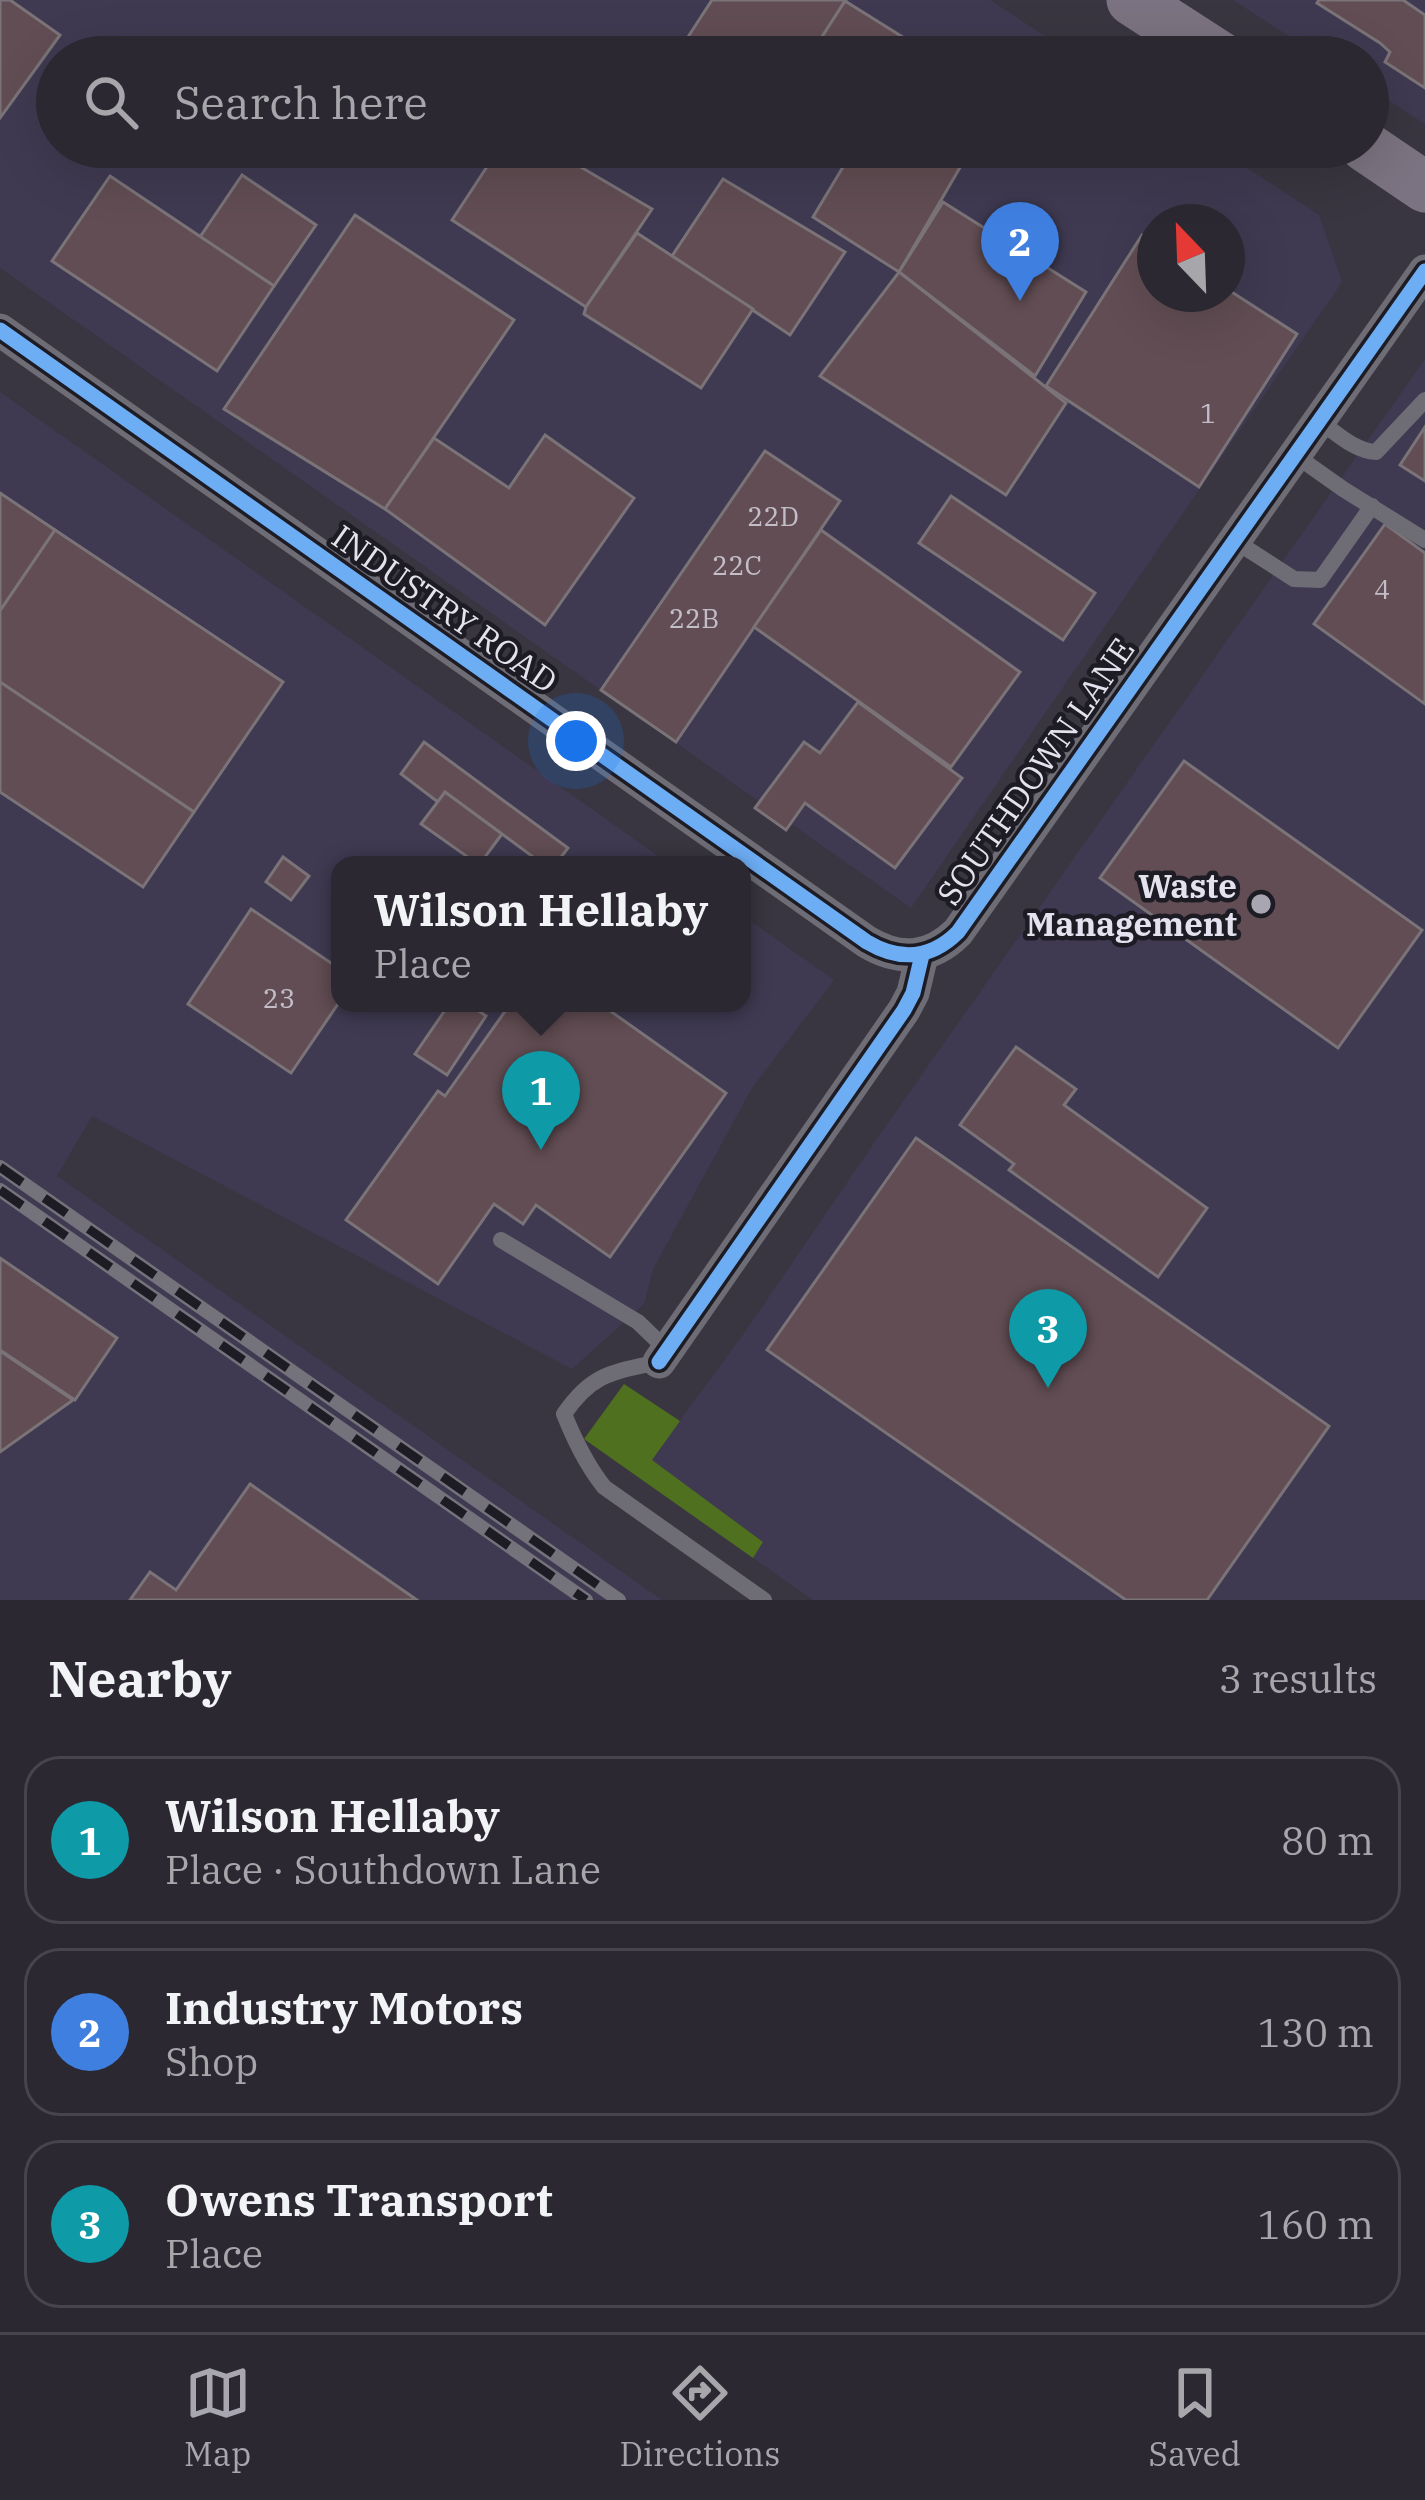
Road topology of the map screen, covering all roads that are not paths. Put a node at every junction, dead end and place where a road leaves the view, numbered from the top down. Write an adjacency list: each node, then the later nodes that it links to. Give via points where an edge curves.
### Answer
1 (1132, 0): 2 (main road)
2 (1188, 36)
3 (1389, 163): 4 (main road)
4 (1425, 187)
5 (1425, 271): 8 (street, SOUTHDOWN LANE)
6 (0, 330): 13 (street, INDUSTRY ROAD)
7 (1425, 400): 8 (lane, via 1376,452)
8 (1319, 421): 9 (street, SOUTHDOWN LANE)
9 (1295, 455): 10 (lane); 12 (street, SOUTHDOWN LANE)
10 (1372, 506): 11 (lane); 12 (lane, via 1320,580 1294,579)
11 (1425, 540)
12 (1234, 541): 15 (street, SOUTHDOWN LANE, via 958,932)
13 (745, 856)
14 (751, 860): 15 (street, INDUSTRY ROAD, via 867,942 891,954)
15 (922, 955): 17 (street, via 904,1010)
16 (501, 1240): 17 (lane, via 638,1322)
17 (663, 1356): 18 (lane, via 578,1393 564,1414 574,1440 604,1487)
18 (764, 1600)

